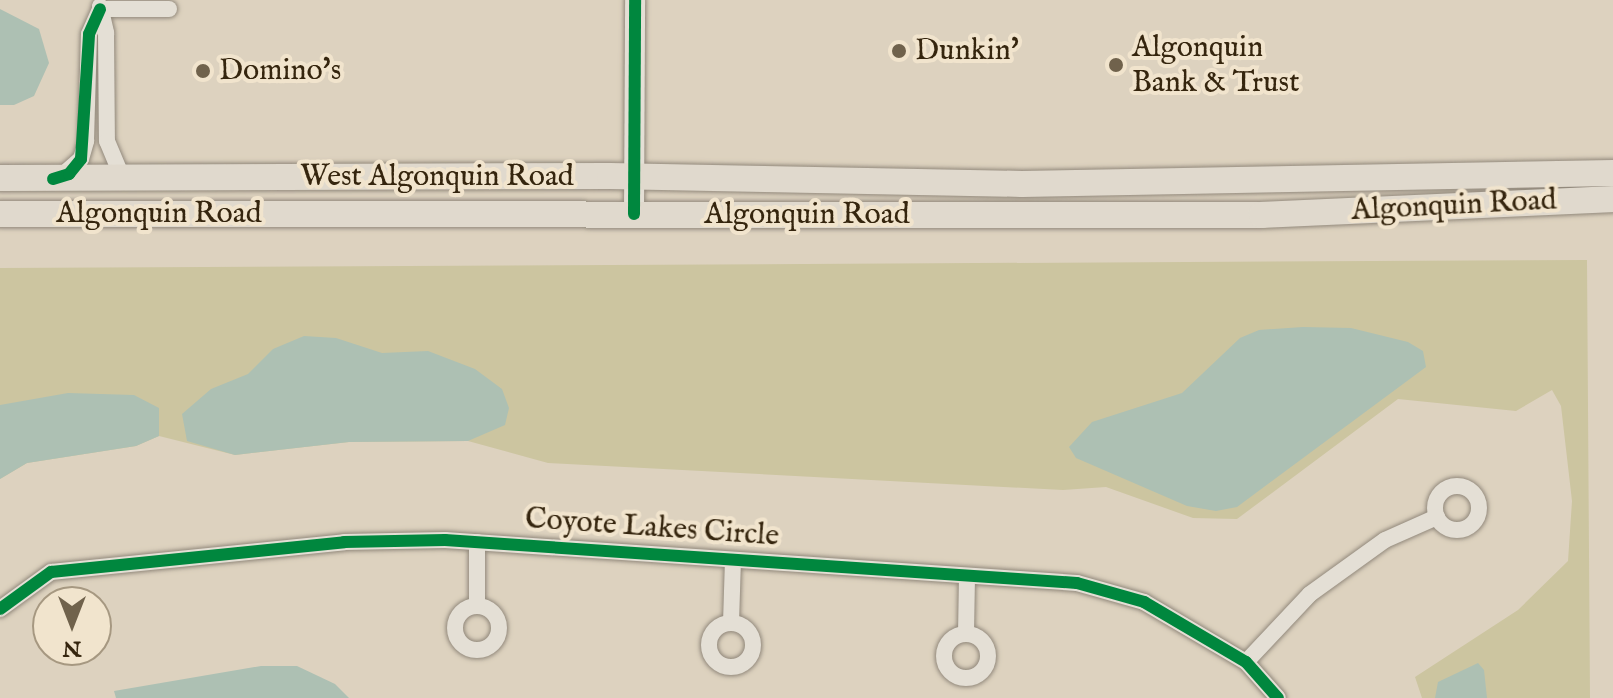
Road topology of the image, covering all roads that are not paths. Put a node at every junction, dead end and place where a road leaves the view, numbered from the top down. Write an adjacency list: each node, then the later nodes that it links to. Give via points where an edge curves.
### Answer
1 (635, 0): 5 (street)
2 (100, 4): 3 (street); 7 (street, via 89,34 81,159 69,174); 8 (street, via 106,33 107,141)
3 (169, 9)
4 (1613, 173): 5 (main road, Algonquin Road, via 1022,184)
5 (634, 176): 8 (main road, West Algonquin Road); 11 (street)
6 (0, 178): 7 (main road, West Algonquin Road)
7 (53, 179): 8 (main road, West Algonquin Road)
8 (123, 179)
9 (1613, 199): 11 (main road, Algonquin Road, via 1262,215)
10 (0, 214): 11 (main road, Algonquin Road)
11 (634, 214)
12 (1437, 517): 20 (street, via 1385,540 1310,594)
13 (477, 542): 14 (street, Coyote Lakes Circle); 16 (street); 17 (street, Coyote Lakes Circle, via 344,542 51,572)
14 (733, 560): 15 (street, Coyote Lakes Circle); 18 (street)
15 (967, 576): 19 (street); 20 (street, Coyote Lakes Circle, via 1077,583 1144,602)
16 (477, 606)
17 (0, 609)
18 (731, 623)
19 (966, 634)
20 (1246, 662): 21 (street, Coyote Lakes Circle)
21 (1278, 698)

